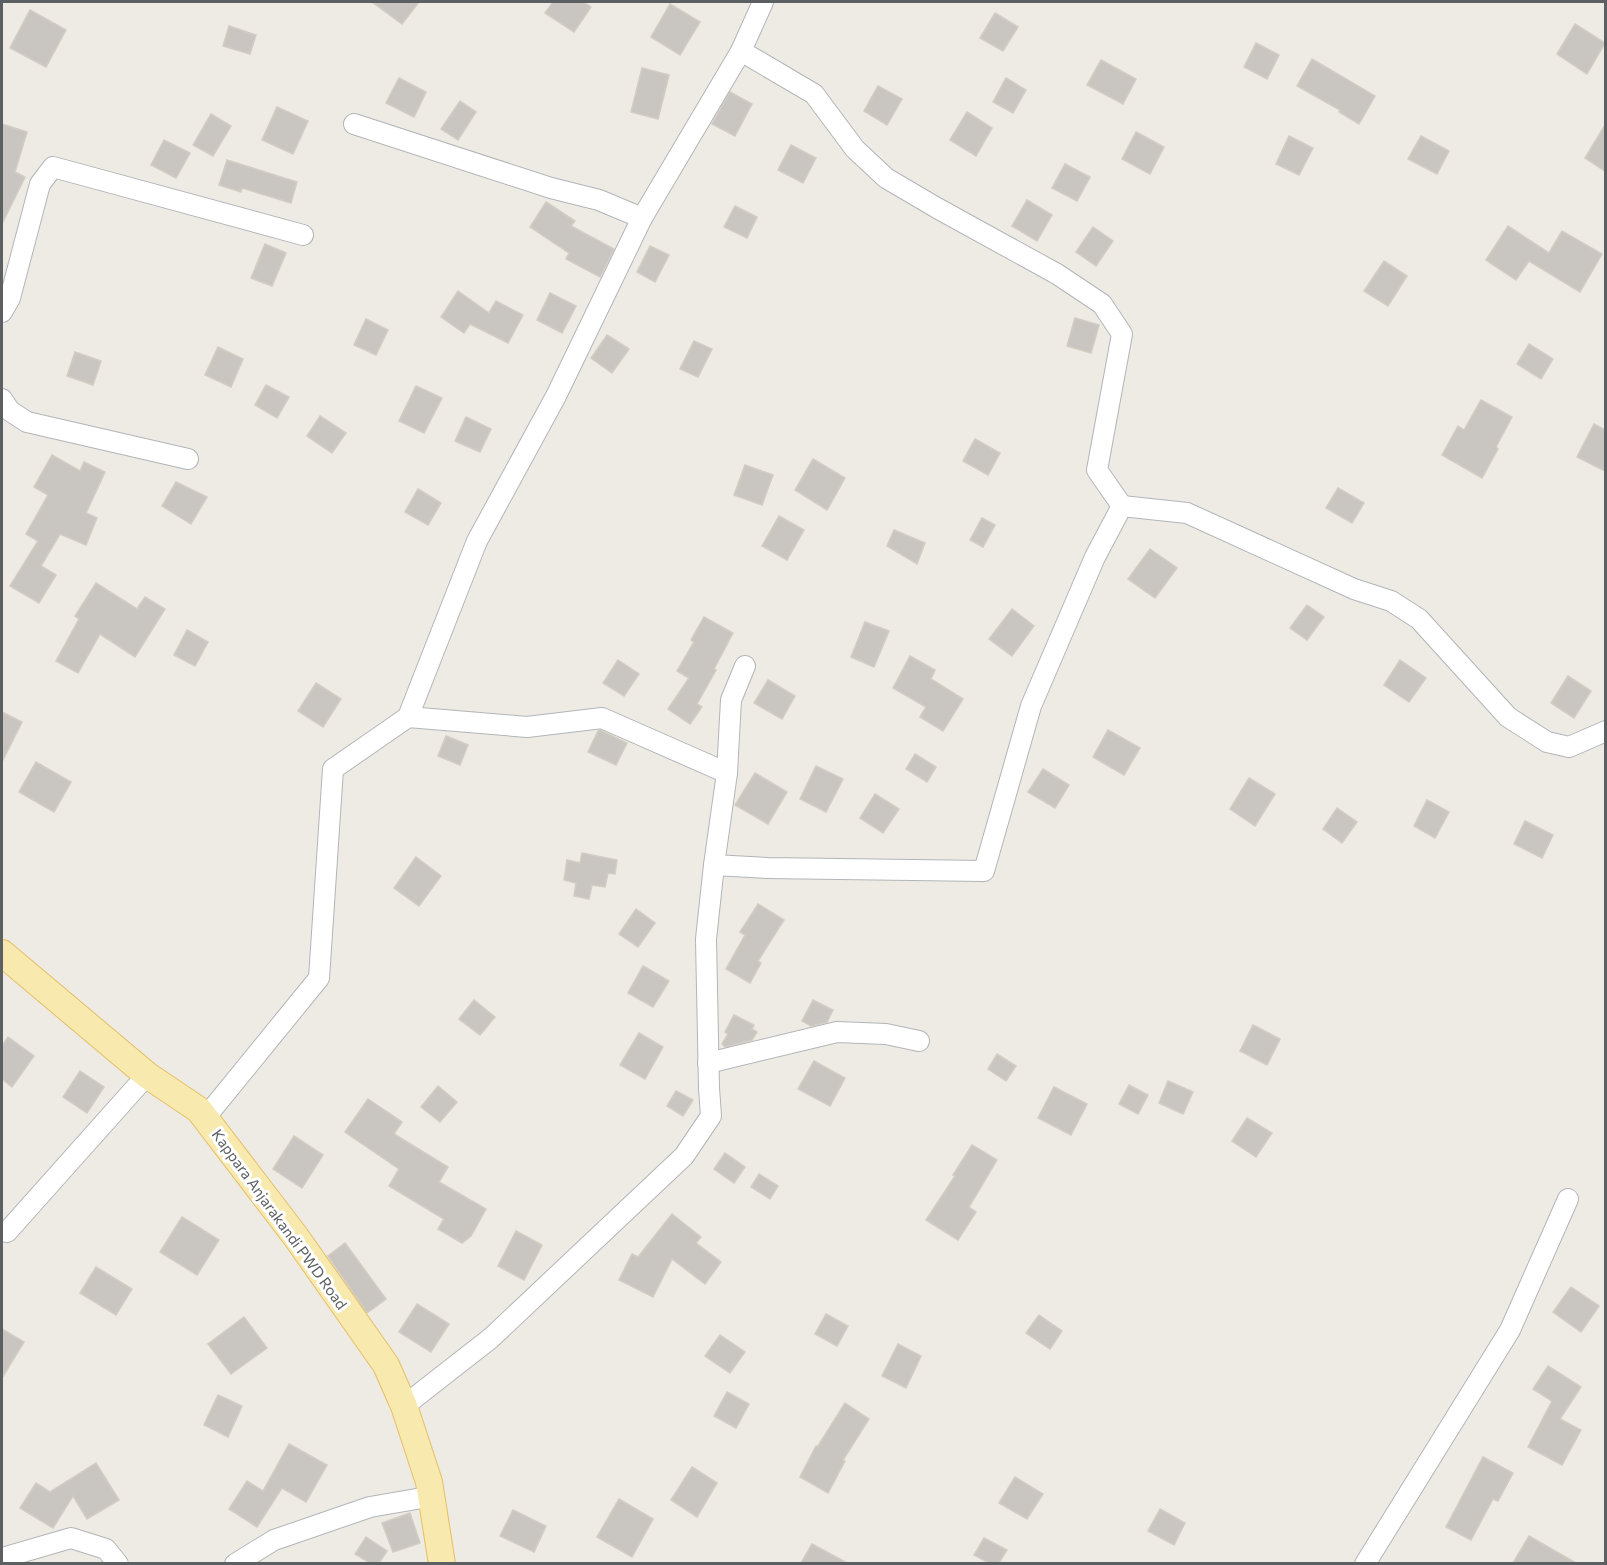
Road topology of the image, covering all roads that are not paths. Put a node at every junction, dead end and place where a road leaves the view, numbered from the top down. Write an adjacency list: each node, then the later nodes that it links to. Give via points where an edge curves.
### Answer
1 (763, 2): 2 (street)
2 (741, 51): 4 (street); 9 (street, via 814,94 855,149 886,178 1057,274 1102,304 1122,333 1097,470)
3 (354, 124): 4 (street, via 599,200)
4 (642, 218): 11 (street, via 556,396 477,541)
5 (303, 235): 6 (street, via 53,166 40,184 10,298)
6 (2, 312)
7 (2, 399): 8 (street, via 10,411 27,422)
8 (188, 459)
9 (1122, 506): 12 (street, via 1188,513 1354,589 1391,601 1419,619 1508,717 1547,742 1569,747); 14 (street, via 1095,557 1031,706 984,871)
10 (745, 666): 13 (street, via 731,700)
11 (408, 717): 13 (street, via 527,728 602,718); 19 (street, via 333,769 319,978)
12 (1605, 731)
13 (727, 773): 14 (street)
14 (714, 865): 17 (street, via 706,939)
15 (2, 953): 18 (main road, Kappara Anjarakandi PWD Road)
16 (919, 1041): 17 (street, via 886,1034 837,1032)
17 (708, 1063): 22 (street, via 711,1116 684,1156 491,1338)
18 (147, 1075): 19 (main road, Kappara Anjarakandi PWD Road); 21 (street)
19 (205, 1118): 22 (main road, Kappara Anjarakandi PWD Road, via 296,1237 386,1365)
20 (1568, 1199): 28 (street, via 1510,1330)
21 (7, 1232)
22 (404, 1406): 23 (main road, Kappara Anjarakandi PWD Road)
23 (430, 1493): 26 (street, via 422,1498 370,1507 274,1540); 27 (main road, Kappara Anjarakandi PWD Road)
24 (2, 1558): 25 (street, via 70,1538 106,1549)
25 (118, 1563)
26 (235, 1563)
27 (442, 1563)
28 (1365, 1563)

